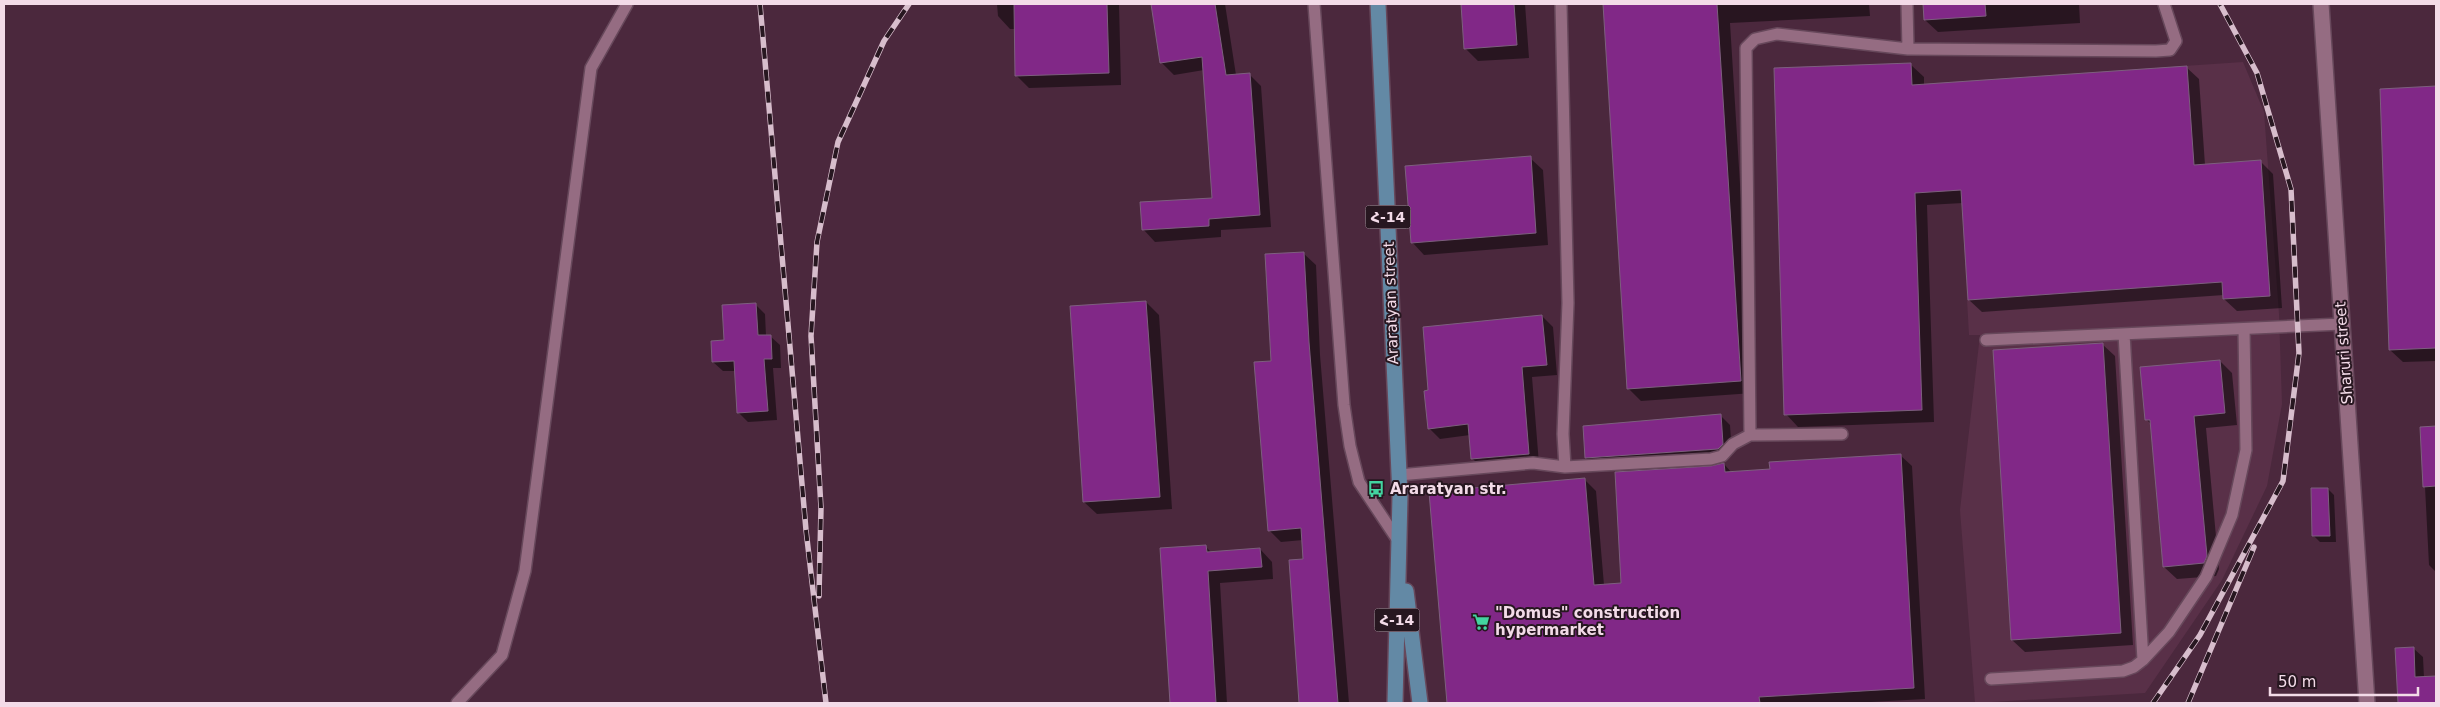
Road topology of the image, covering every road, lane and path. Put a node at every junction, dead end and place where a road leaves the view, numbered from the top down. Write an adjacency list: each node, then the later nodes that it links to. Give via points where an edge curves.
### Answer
1 (627, 4): 20 (lane, via 591,68 525,571 502,655)
2 (1314, 4): 17 (lane, via 1344,405 1350,446 1359,482)
3 (1378, 4): 16 (main road, Araratyan street / Հ-14)
4 (1561, 4): 15 (lane, via 1568,303 1563,434)
5 (1907, 4): 8 (lane)
6 (2164, 4): 8 (lane, via 2176,41 2170,50)
7 (2321, 4): 9 (street, Sharuri street)
8 (1908, 49): 14 (lane, via 1777,34 1754,38 1746,48)
9 (2342, 324): 10 (lane); 23 (street, Sharuri street)
10 (2244, 328): 11 (lane); 18 (lane, via 2246,450 2232,515 2206,577 2169,632)
11 (2124, 334): 12 (lane); 18 (lane)
12 (1986, 340)
13 (1842, 434): 14 (lane)
14 (1750, 435): 15 (lane, via 1733,444 1722,456 1711,458)
15 (1565, 467): 16 (lane, via 1533,463)
16 (1399, 475): 17 (main road, Araratyan street / Հ-14)
17 (1400, 542): 21 (main road, Araratyan street / Հ-14); 22 (main road, Araratyan street / Հ-14)
18 (2143, 660): 19 (lane, via 2123,671)
19 (1991, 679)
20 (457, 703)
21 (1396, 703)
22 (1420, 703)
23 (2368, 703)

